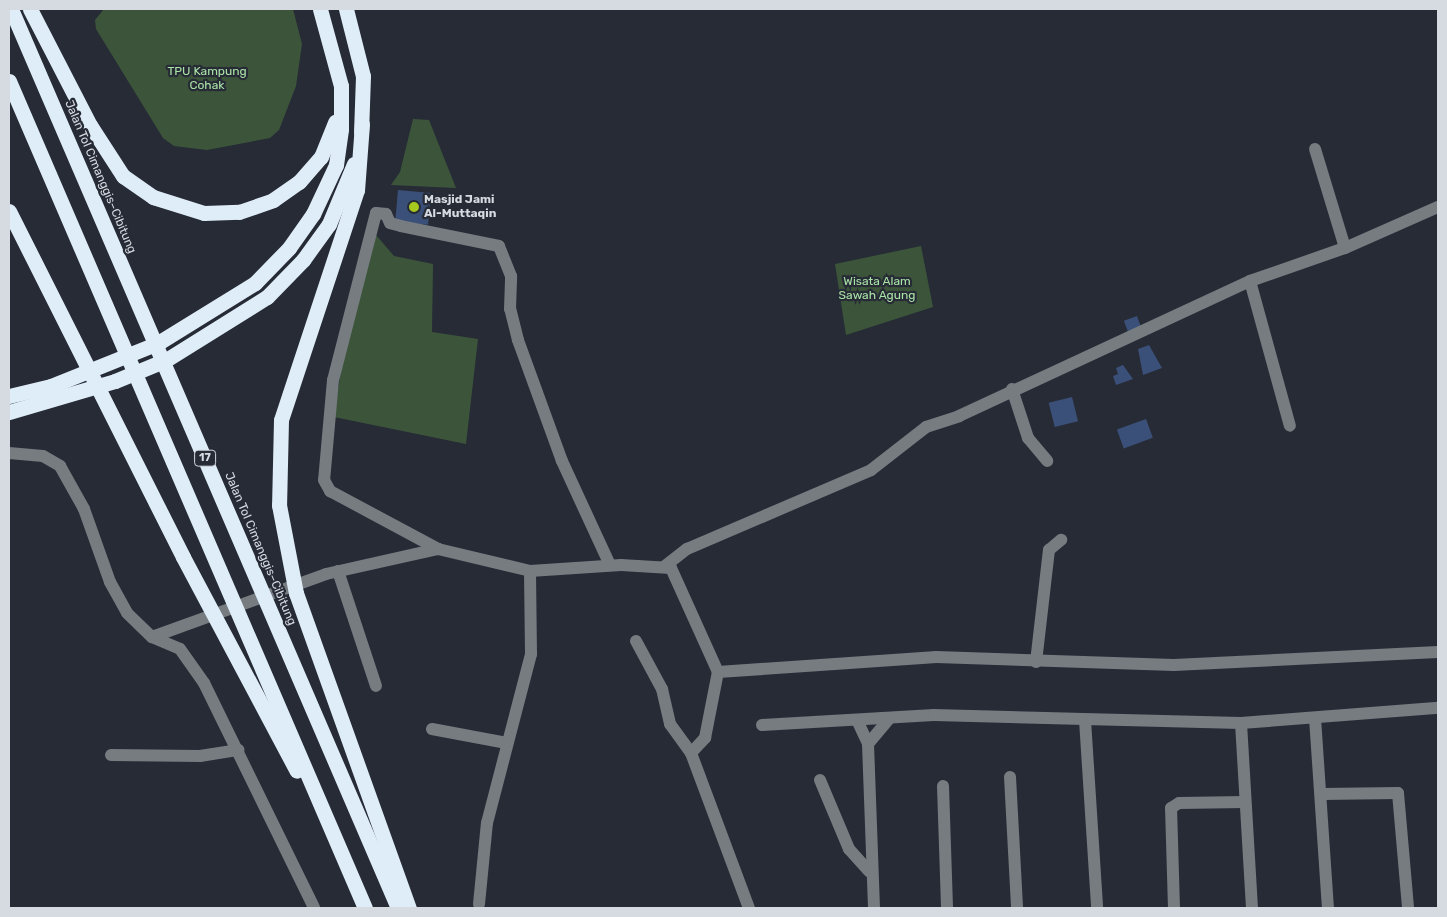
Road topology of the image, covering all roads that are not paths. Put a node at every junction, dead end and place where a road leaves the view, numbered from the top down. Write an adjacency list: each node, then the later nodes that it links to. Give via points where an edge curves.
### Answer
1 (12, 9): 55 (highway, Jalan Tol Cimanggis–Cibitung / 17)
2 (30, 9): 6 (highway, via 90,125 123,176 153,197 204,213 239,212 273,200 299,182 321,156 334,128)
3 (320, 9): 6 (highway)
4 (346, 9): 7 (highway, via 363,76)
5 (9, 81): 50 (highway, 17)
6 (341, 86): 14 (highway, via 336,165 313,214 289,248 255,283 208,315 158,343)
7 (362, 124): 14 (highway, via 353,171 329,224 303,260 267,297 218,331 166,360); 56 (highway, via 358,190 281,420 278,505 296,593)
8 (1315, 148): 11 (street)
9 (1438, 207): 11 (street)
10 (9, 211): 50 (highway, via 182,557)
11 (1345, 248): 12 (street)
12 (1250, 281): 13 (street); 17 (street)
13 (1012, 388): 19 (street, via 1028,438); 23 (street, via 959,416 926,426 872,470 687,549)
14 (55, 392): 15 (highway); 16 (highway)
15 (9, 396)
16 (9, 412)
17 (1290, 426)
18 (9, 453): 26 (street, via 43,456 60,466 84,510 110,582 127,613)
19 (1047, 461)
20 (1061, 540): 29 (street, via 1049,550)
21 (438, 549): 22 (street, via 330,491 324,480 333,380 376,213 386,214 390,223 401,226 499,246 511,276 510,309 518,340 562,461); 24 (street); 25 (street)
22 (610, 565): 23 (street); 24 (street)
23 (665, 566): 30 (street, via 676,573)
24 (530, 571): 40 (street, via 531,654)
25 (332, 572): 26 (street); 31 (street)
26 (152, 637): 42 (street, via 180,649 204,683)
27 (636, 641): 43 (street, via 662,689 670,724)
28 (1438, 652): 29 (street, via 1174,665)
29 (1036, 662): 30 (street, via 936,657)
30 (718, 672): 43 (street, via 708,730)
31 (376, 686)
32 (1438, 708): 34 (street)
33 (890, 718): 35 (street); 36 (street); 41 (street)
34 (1315, 718): 37 (street); 48 (street)
35 (857, 720): 38 (street); 41 (street)
36 (1085, 720): 37 (street); 61 (street)
37 (1241, 723): 49 (street)
38 (762, 725)
39 (432, 730): 40 (street)
40 (507, 743): 52 (street, via 487,824)
41 (868, 744): 51 (street)
42 (239, 750): 44 (street, via 200,756); 53 (street)
43 (691, 753): 57 (street)
44 (111, 755)
45 (1010, 776): 60 (street)
46 (820, 780): 51 (street, via 849,850)
47 (943, 786): 59 (street)
48 (1322, 794): 64 (street); 65 (street, via 1398,793)
49 (1245, 802): 62 (street, via 1179,803 1171,808); 63 (street)
50 (347, 865): 54 (highway, 17)
51 (870, 871): 58 (street)
52 (479, 904)
53 (314, 908)
54 (366, 908)
55 (398, 908)
56 (409, 908)
57 (749, 908)
58 (874, 908)
59 (947, 908)
60 (1017, 908)
61 (1097, 908)
62 (1174, 908)
63 (1252, 908)
64 (1328, 908)
65 (1408, 908)

